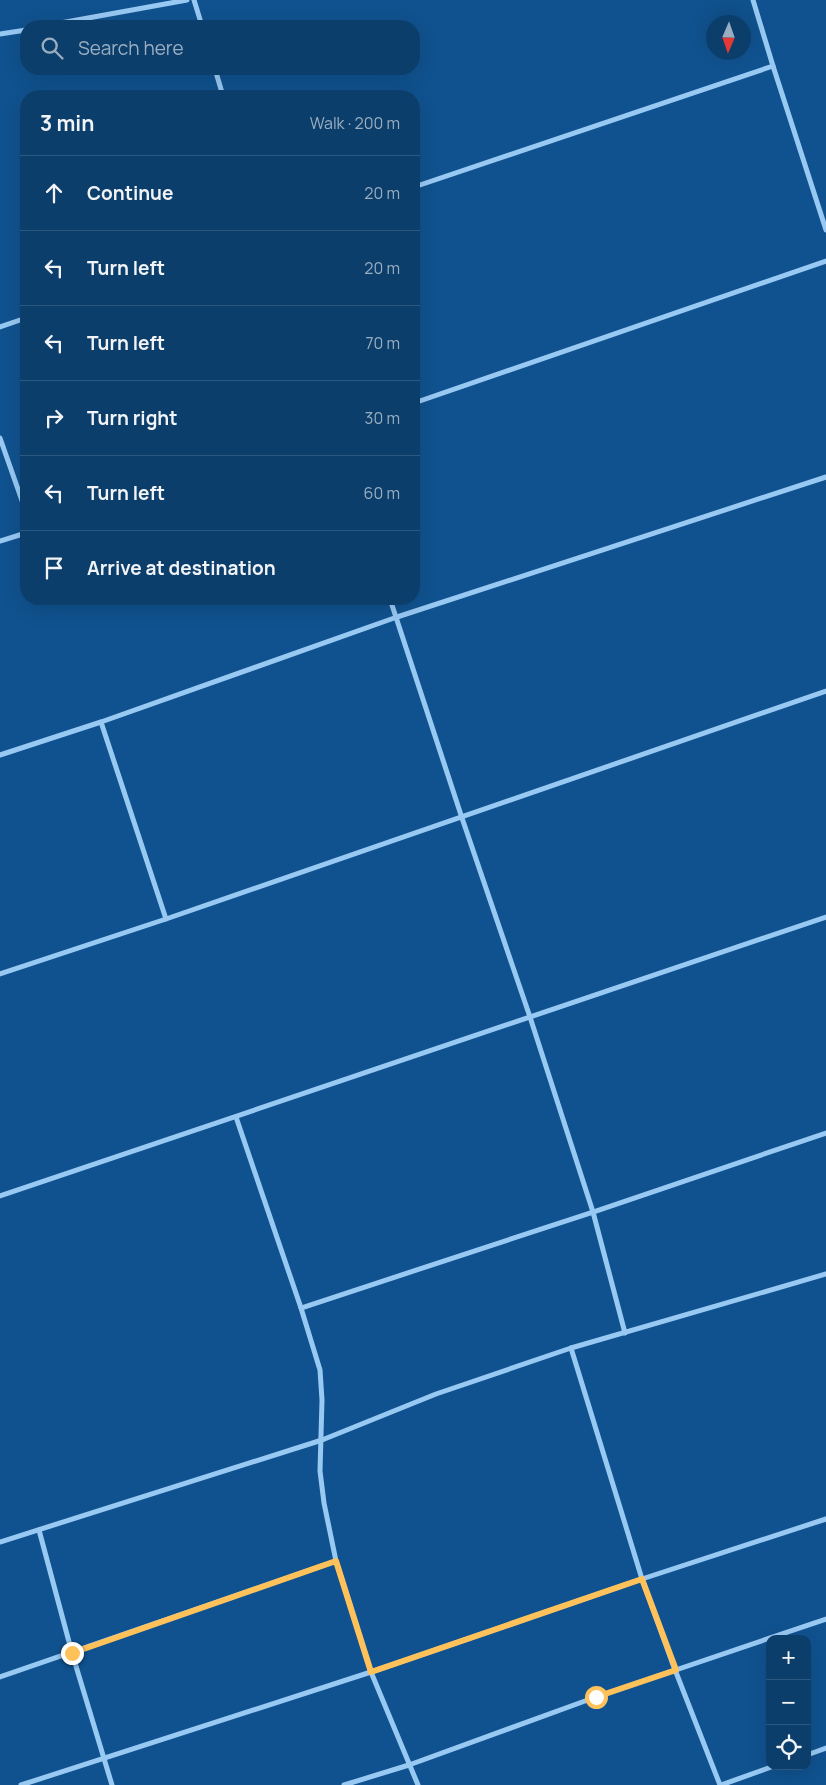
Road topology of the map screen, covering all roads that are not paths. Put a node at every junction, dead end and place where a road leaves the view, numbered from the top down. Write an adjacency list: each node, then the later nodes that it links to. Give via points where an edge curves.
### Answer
1 (187, 0): 4 (street)
2 (194, 0): 5 (street)
3 (753, 0): 8 (street)
4 (77, 20)
5 (200, 20)
6 (20, 31): 7 (street)
7 (0, 34)
8 (773, 66): 11 (street); 12 (street)
9 (217, 75): 10 (street)
10 (221, 90)
11 (420, 184)
12 (826, 230)
13 (826, 261): 16 (street)
14 (20, 320): 15 (street)
15 (0, 327)
16 (420, 401)
17 (0, 438): 19 (street)
18 (826, 477): 23 (street)
19 (20, 495)
20 (20, 535): 21 (street)
21 (0, 541)
22 (392, 605): 23 (street)
23 (397, 617): 25 (street); 27 (street)
24 (826, 691): 27 (street)
25 (101, 722): 26 (street); 29 (street)
26 (0, 755)
27 (462, 818): 29 (street); 31 (street)
28 (826, 917): 31 (street)
29 (166, 919): 30 (street)
30 (0, 974)
31 (530, 1017): 32 (street); 35 (street)
32 (236, 1116): 34 (street); 37 (street)
33 (826, 1133): 35 (street)
34 (0, 1196)
35 (593, 1212): 37 (street); 38 (street)
36 (826, 1274): 38 (street)
37 (300, 1308): 40 (street, via 320,1370)
38 (625, 1333): 39 (street)
39 (571, 1348): 40 (street, via 436,1394); 45 (street)
40 (322, 1440): 42 (street); 44 (street, via 320,1471)
41 (826, 1519): 45 (street)
42 (39, 1530): 43 (street); 47 (street)
43 (0, 1542)
44 (336, 1561): 47 (street); 49 (street)
45 (642, 1579): 48 (street); 49 (street)
46 (826, 1619): 48 (street)
47 (72, 1653): 50 (street); 53 (street)
48 (676, 1670): 54 (street); 60 (street)
49 (371, 1672): 53 (street); 54 (street)
50 (0, 1677)
51 (826, 1748): 52 (street)
52 (811, 1754)
53 (103, 1758): 56 (street); 57 (street)
54 (409, 1765): 58 (street); 59 (street)
55 (766, 1769): 60 (street)
56 (21, 1785)
57 (112, 1785)
58 (344, 1785)
59 (418, 1785)
60 (720, 1785)

